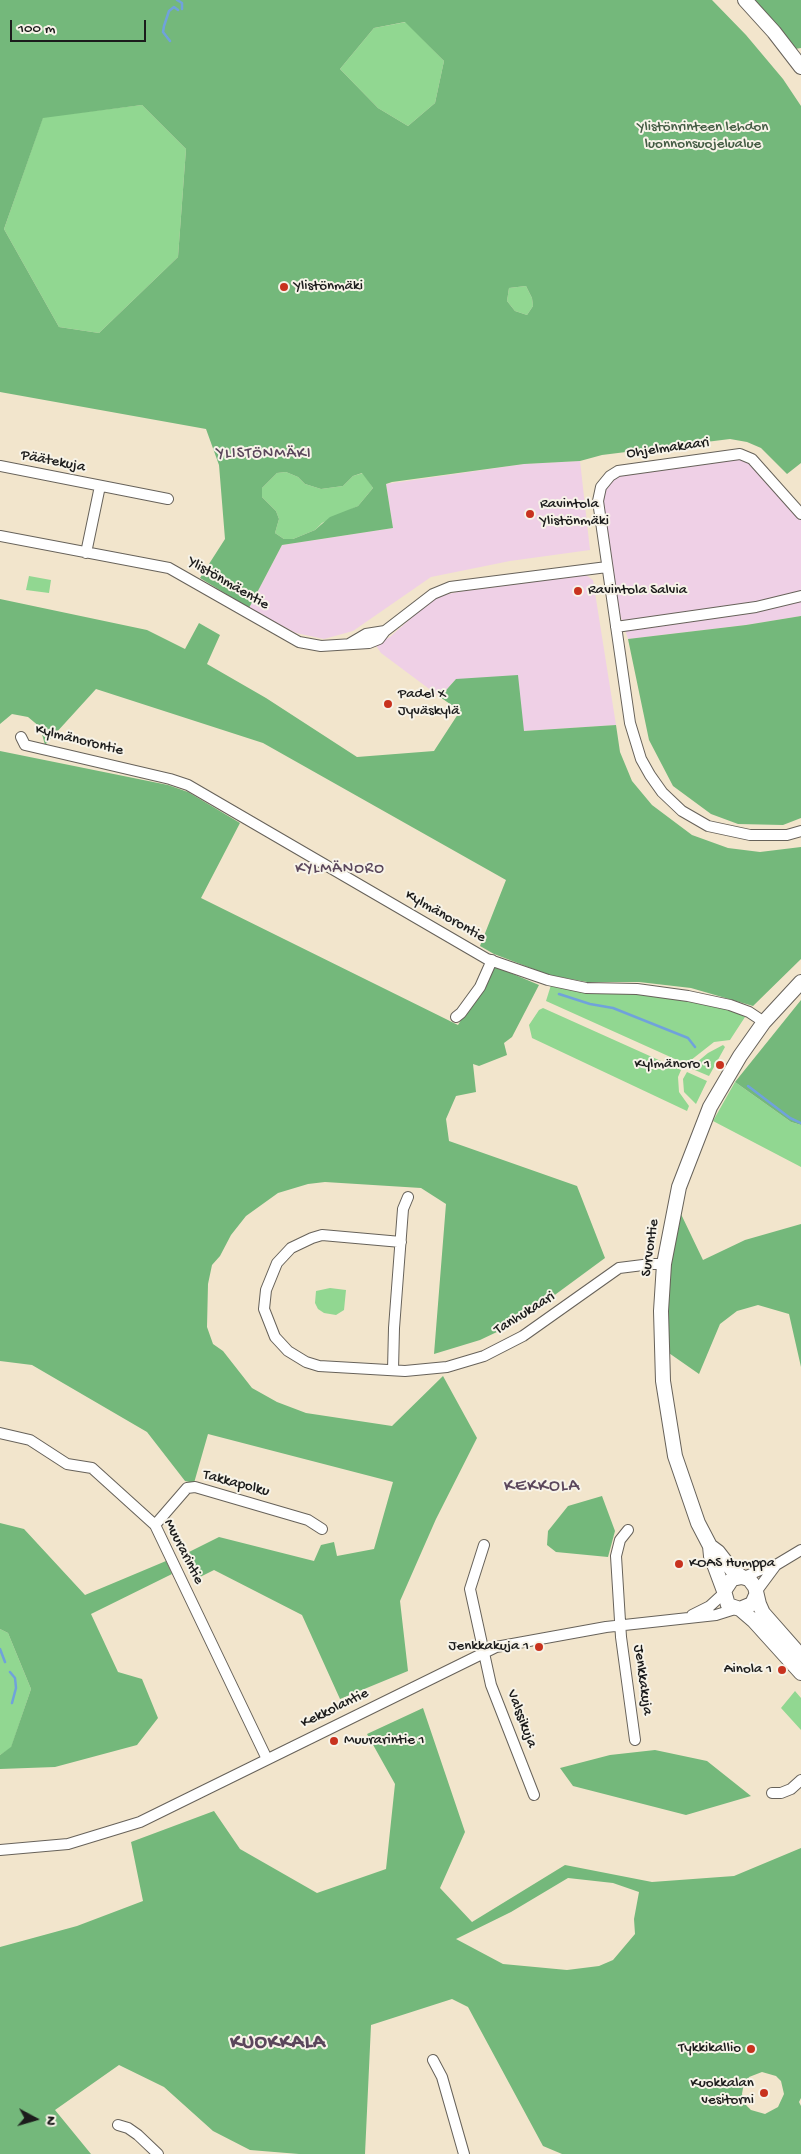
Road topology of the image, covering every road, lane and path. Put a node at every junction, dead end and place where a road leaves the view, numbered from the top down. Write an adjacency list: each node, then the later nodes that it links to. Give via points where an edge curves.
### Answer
1 (745, 0): 2 (main road)
2 (801, 67)
3 (0, 466): 4 (street, Päätekuja)
4 (100, 486): 5 (street, Päätekuja); 8 (street, Päätekuja)
5 (168, 499)
6 (801, 514): 9 (street, Ohjelmakaari, via 746,455 618,471 601,487 598,501)
7 (0, 536): 8 (street, Ylistönmäentie)
8 (86, 553): 9 (street, Ylistönmäentie, via 169,568 298,642 321,646 349,644 366,634 385,631 433,594 450,587)
9 (607, 567): 11 (street, Ohjelmakaari)
10 (801, 596): 11 (street, via 756,607)
11 (616, 627): 13 (street, Ohjelmakaari, via 634,741 650,775 667,797 682,811 708,826 732,833 769,836)
12 (21, 738): 14 (street, Kylmänorontie, via 25,745 188,785)
13 (801, 831)
14 (492, 960): 16 (street, via 480,987); 17 (street, Kylmänorontie, via 548,980 586,988 637,989 709,1000 749,1012)
15 (801, 982): 17 (main road, Survontie)
16 (456, 1017)
17 (764, 1022): 20 (main road, Survontie, via 723,1082 702,1125 679,1187)
18 (408, 1197): 19 (street, via 403,1209)
19 (401, 1242): 21 (street); 21 (street, Tanhukaari, via 333,1236 312,1238 291,1248 277,1263 266,1290 264,1309 274,1337 306,1362 319,1366)
20 (664, 1264): 21 (street, Tanhukaari, via 619,1268 523,1336 484,1356 447,1367); 27 (main road, Survontie, via 661,1344 666,1405 675,1456 698,1523)
21 (393, 1370)
22 (0, 1433): 23 (street, Muurarintie, via 30,1440 67,1464 92,1468)
23 (155, 1525): 24 (street, Takkapolku, via 187,1488 195,1487 308,1520); 40 (street, Muurarintie)
24 (322, 1529)
25 (628, 1530): 35 (street, Jenkkakuja, via 620,1540 616,1556)
26 (484, 1545): 36 (street, Valssikuja, via 470,1588)
27 (710, 1546): 30 (main road, Survontie); 31 (main road, Survontie, via 710,1556)
28 (801, 1550): 29 (street)
29 (776, 1565): 30 (street); 32 (street)
30 (743, 1577): 31 (main road, via 728,1582); 32 (main road, via 752,1583)
31 (724, 1592): 33 (main road, via 728,1605); 34 (street, Kekkolantie, via 710,1606)
32 (756, 1593): 33 (main road, via 752,1604); 37 (main road, via 764,1613)
33 (737, 1609): 34 (street, Kekkolantie, via 716,1615); 38 (main road, via 754,1621)
34 (689, 1616): 35 (street, Kekkolantie)
35 (621, 1625): 36 (street, Kekkolantie, via 496,1647); 39 (street, Jenkkakuja)
36 (483, 1653): 40 (street, Kekkolantie); 43 (street, Valssikuja)
37 (801, 1656)
38 (801, 1673)
39 (635, 1740)
40 (267, 1759): 44 (street, Kekkolantie, via 140,1822 68,1844)
41 (801, 1780): 42 (street, via 786,1791)
42 (772, 1793)
43 (534, 1795)
44 (0, 1850)
45 (433, 2060): 48 (street, via 442,2077)
46 (118, 2125): 47 (street, via 138,2135)
47 (158, 2154)
48 (464, 2154)

